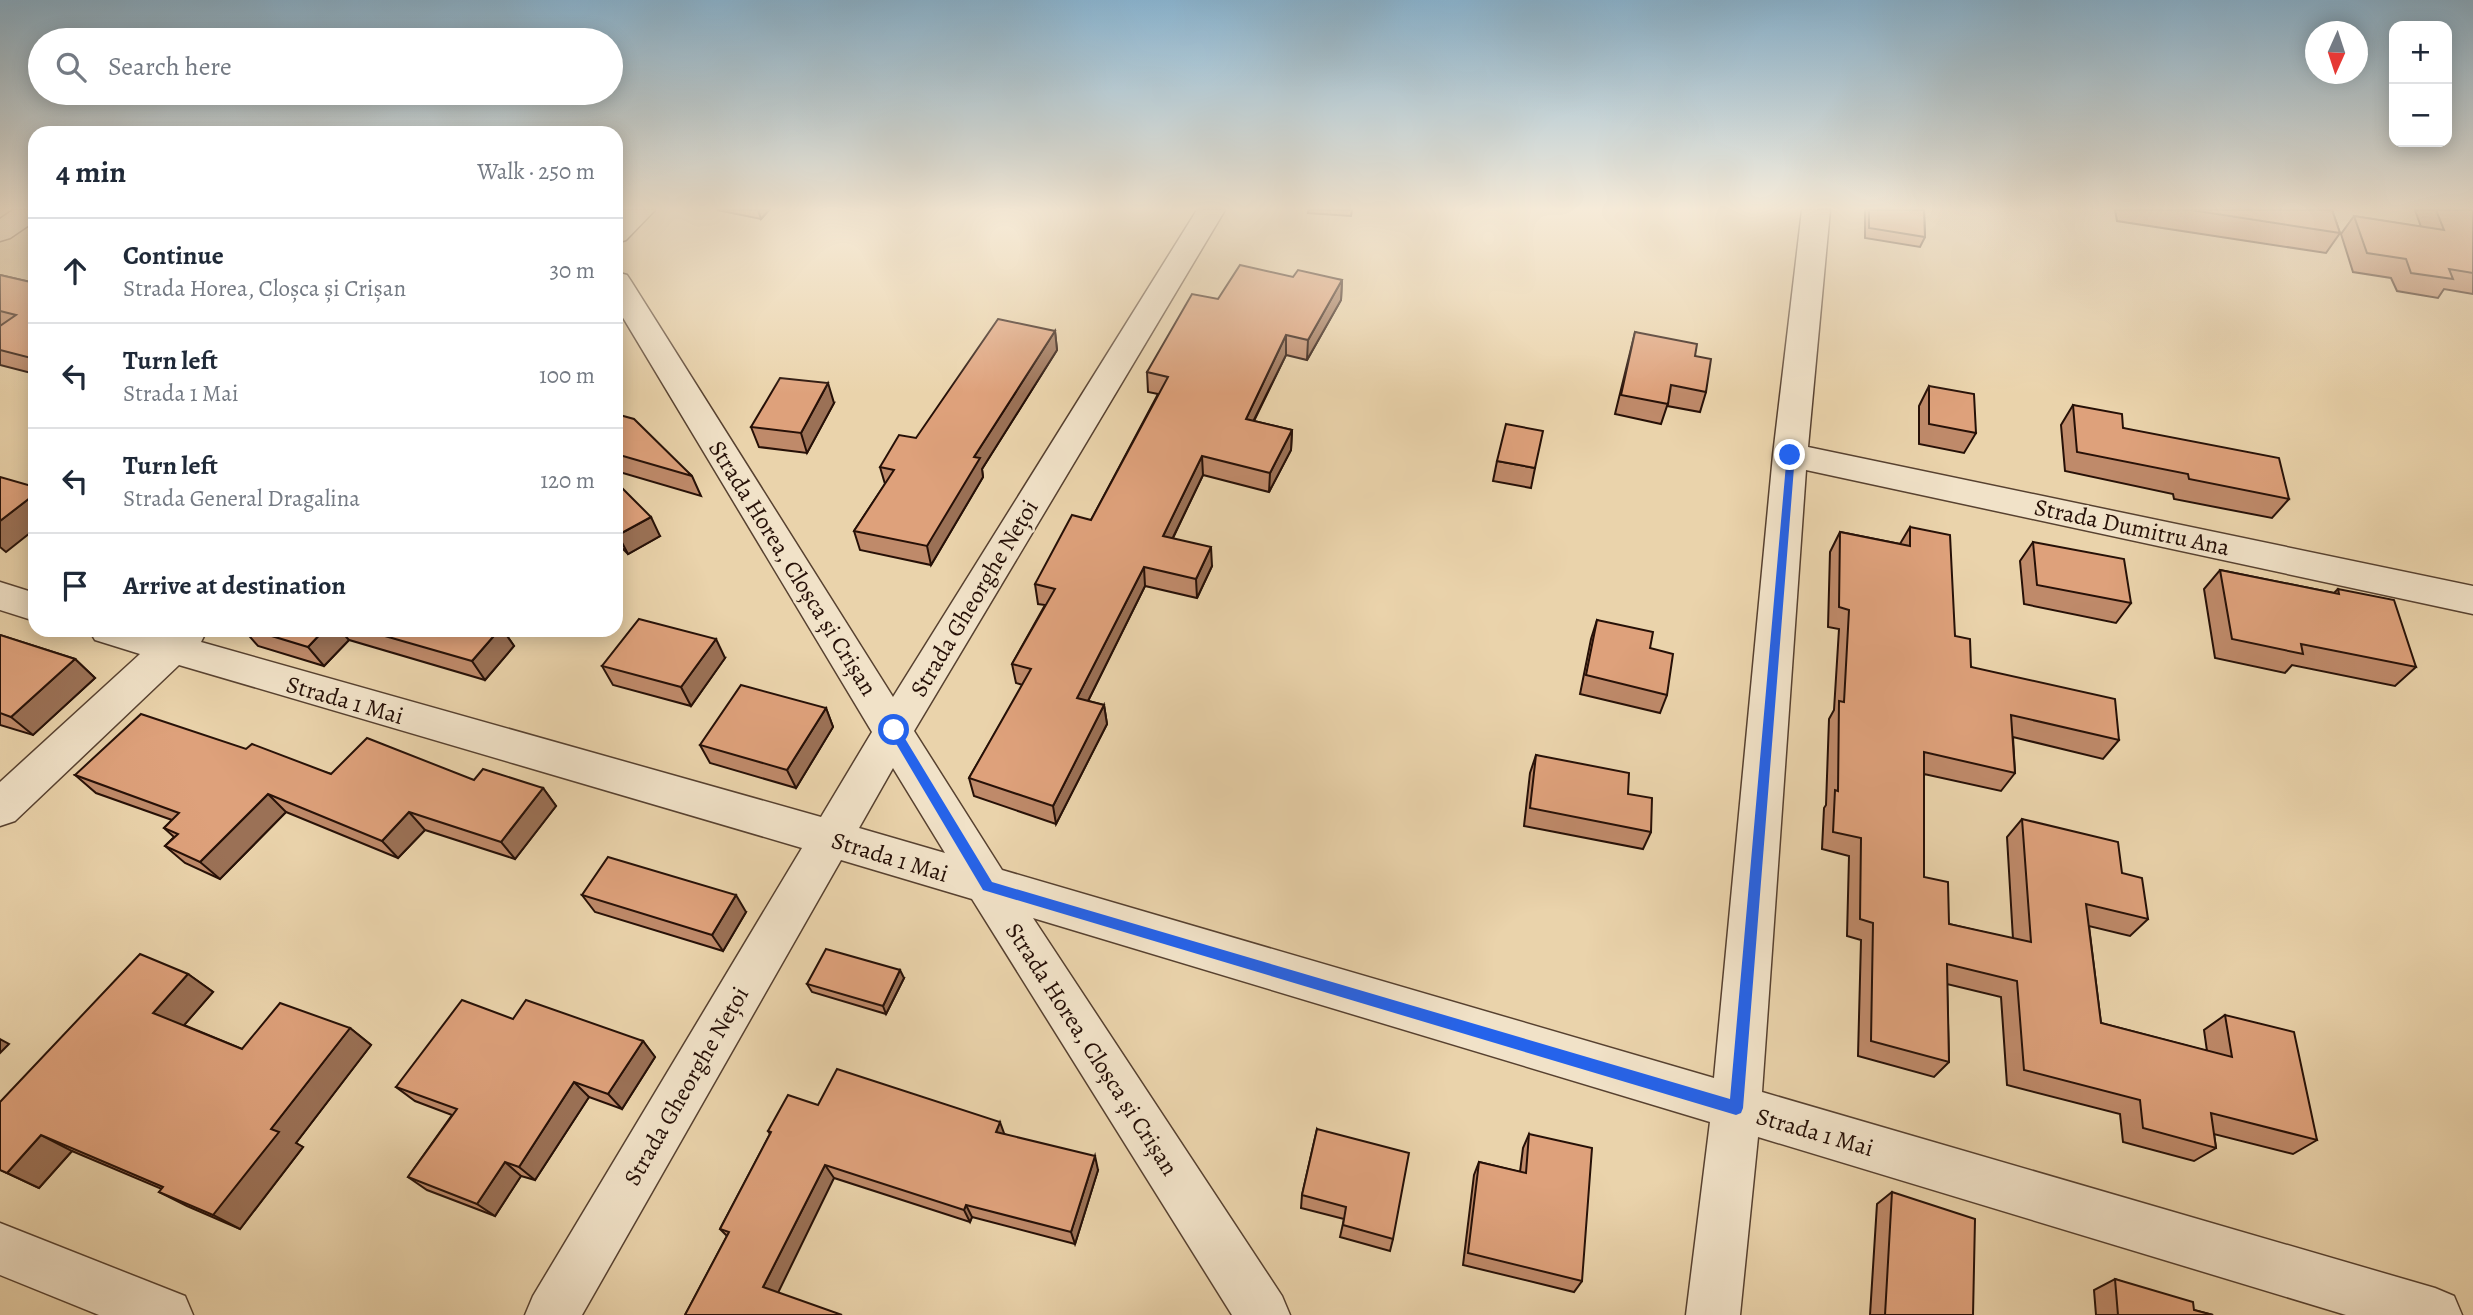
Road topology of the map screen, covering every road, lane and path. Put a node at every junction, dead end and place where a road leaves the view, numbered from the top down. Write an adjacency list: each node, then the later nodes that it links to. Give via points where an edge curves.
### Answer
1 (1174, 271): 10 (street, Strada Gheorghe Nețoi)
2 (1805, 271): 4 (street)
3 (623, 292): 10 (street, Strada Horea, Cloșca și Crișan)
4 (1790, 455): 6 (street, Strada Dumitru Ana); 14 (street)
5 (0, 596): 7 (street)
6 (2473, 600)
7 (28, 605)
8 (159, 637): 9 (street, Strada 1 Mai)
9 (181, 640): 11 (street); 12 (street, Strada 1 Mai)
10 (894, 730): 12 (street, Strada Gheorghe Nețoi); 13 (street, Strada Horea, Cloșca și Crișan)
11 (0, 808)
12 (830, 838): 13 (street, Strada 1 Mai); 17 (street, Strada Gheorghe Nețoi)
13 (988, 886): 14 (street, Strada 1 Mai); 18 (street, Strada Horea, Cloșca și Crișan)
14 (1736, 1108): 19 (street); 20 (street, Strada 1 Mai)
15 (0, 1249): 16 (street)
16 (166, 1315)
17 (552, 1315)
18 (1263, 1315)
19 (1713, 1315)
20 (2435, 1315)

